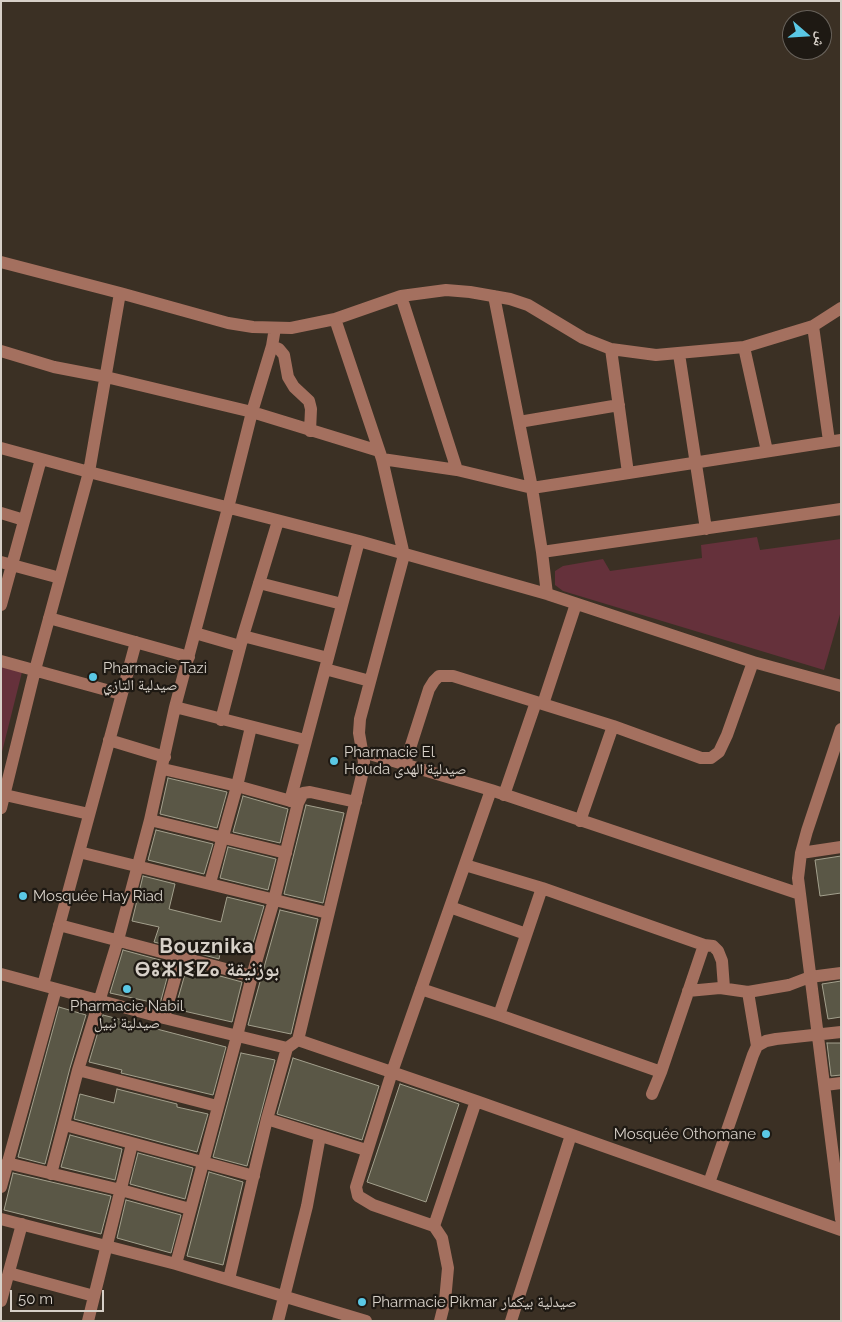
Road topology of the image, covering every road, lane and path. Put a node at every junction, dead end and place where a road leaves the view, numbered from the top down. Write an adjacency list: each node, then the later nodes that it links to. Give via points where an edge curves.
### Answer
1 (1, 262): 2 (street)
2 (120, 293): 8 (street, via 228,322); 14 (street)
3 (401, 296): 4 (street, via 446,290); 6 (street); 25 (street)
4 (494, 296): 11 (street, via 528,305 583,338); 17 (street)
5 (841, 308): 7 (street)
6 (335, 319): 8 (street); 22 (street)
7 (813, 326): 10 (street); 19 (street)
8 (274, 328): 9 (street)
9 (272, 346): 16 (street); 18 (street, via 284,356 294,388 308,401)
10 (744, 347): 13 (street); 21 (street)
11 (611, 349): 13 (street, via 656,355); 15 (street)
12 (1, 351): 14 (street, via 54,367)
13 (679, 354): 24 (street)
14 (106, 377): 16 (street); 26 (street)
15 (619, 405): 17 (street); 27 (street)
16 (252, 412): 18 (street); 29 (street)
17 (519, 422): 28 (street)
18 (310, 431): 22 (street)
19 (835, 440): 21 (street)
20 (1, 448): 23 (street)
21 (766, 451): 24 (street)
22 (380, 455): 25 (street); 37 (street)
23 (41, 459): 26 (street); 32 (street)
24 (695, 462): 27 (street); 34 (street)
25 (457, 470): 28 (street)
26 (89, 472): 29 (street); 39 (street)
27 (628, 473): 28 (street)
28 (532, 488): 36 (street)
29 (228, 508): 33 (street); 46 (street)
30 (841, 509): 34 (street)
31 (1, 514): 32 (street)
32 (24, 520): 38 (street)
33 (278, 521): 35 (street); 40 (street)
34 (706, 529): 36 (street)
35 (359, 541): 37 (street); 43 (street)
36 (542, 552): 41 (street)
37 (404, 555): 41 (street); 54 (street)
38 (7, 563): 39 (street); 42 (street)
39 (60, 578): 45 (street)
40 (260, 583): 43 (street); 47 (street)
41 (547, 594): 44 (street)
42 (1, 604)
43 (342, 604): 52 (street)
44 (576, 604): 51 (street); 57 (street)
45 (49, 618): 48 (street); 53 (street)
46 (195, 633): 47 (street); 49 (street)
47 (242, 641): 52 (street); 59 (street)
48 (136, 642): 49 (street); 56 (street)
49 (189, 657): 58 (street)
50 (1, 661): 53 (street)
51 (753, 662): 55 (street); 60 (street, via 728,735 719,752 711,758 701,758)
52 (326, 664): 54 (street); 64 (street)
53 (35, 670): 56 (street); 66 (street)
54 (370, 681): 65 (street, via 360,719)
55 (841, 686)
56 (121, 694): 63 (street)
57 (540, 703): 60 (street); 68 (street, via 453,676 440,676 429,688); 72 (street)
58 (175, 707): 59 (street); 67 (street)
59 (221, 720): 61 (street)
60 (614, 726): 78 (street)
61 (251, 727): 64 (street); 69 (street)
62 (841, 729): 83 (street)
63 (109, 740): 67 (street); 76 (street)
64 (306, 740): 73 (street)
65 (363, 752): 68 (street); 74 (street)
66 (7, 759): 71 (street)
67 (164, 763): 69 (street); 77 (street)
68 (405, 764): 70 (street)
69 (237, 786): 73 (street); 79 (street)
70 (490, 790): 72 (street); 85 (street)
71 (5, 795): 75 (street); 76 (street)
72 (504, 795): 78 (street)
73 (294, 802): 74 (street, via 310,792); 82 (street)
74 (356, 802): 91 (street)
75 (1, 808)
76 (89, 814): 81 (street)
77 (150, 820): 79 (street); 84 (street)
78 (580, 821): 88 (street)
79 (222, 838): 82 (street); 86 (street)
80 (841, 847): 83 (street)
81 (79, 852): 84 (street); 92 (street)
82 (286, 853): 89 (street)
83 (801, 853): 88 (street)
84 (138, 865): 86 (street); 94 (street)
85 (465, 865): 87 (street); 90 (street)
86 (210, 883): 89 (street)
87 (542, 888): 93 (street); 95 (street)
88 (800, 894): 100 (street)
89 (274, 900): 91 (street); 99 (street)
90 (450, 907): 93 (street); 104 (street)
91 (328, 913): 113 (street)
92 (59, 925): 94 (street); 101 (street)
93 (526, 934): 108 (street)
94 (118, 940): 96 (street); 107 (street)
95 (704, 945): 102 (street, via 713,946 721,956); 105 (street)
96 (181, 957): 99 (street); 109 (street)
97 (841, 973): 100 (street)
98 (1, 974): 101 (street)
99 (252, 976): 112 (street)
100 (810, 977): 106 (street, via 788,985); 111 (street)
101 (43, 985): 103 (street)
102 (724, 988): 105 (street); 106 (street)
103 (56, 989): 107 (street); 130 (street)
104 (421, 989): 108 (street); 117 (street)
105 (688, 991): 118 (street)
106 (748, 992): 114 (street)
107 (100, 1001): 109 (street); 116 (street)
108 (499, 1015): 118 (street)
109 (164, 1018): 112 (street)
110 (841, 1032): 111 (street)
111 (819, 1035): 114 (street, via 776,1038); 120 (street)
112 (238, 1036): 115 (street); 123 (street)
113 (298, 1040): 115 (street); 117 (street)
114 (757, 1046): 134 (street)
115 (287, 1048): 124 (street)
116 (78, 1070): 123 (street); 125 (street)
117 (392, 1072): 122 (street); 129 (street)
118 (661, 1072): 121 (street)
119 (841, 1083): 120 (street)
120 (825, 1085): 139 (street)
121 (652, 1094)
122 (476, 1101): 126 (street); 141 (street)
123 (217, 1106): 131 (street)
124 (267, 1119): 127 (street); 133 (street)
125 (65, 1126): 128 (street); 132 (street)
126 (571, 1134): 134 (street); 154 (street)
127 (320, 1136): 129 (street); 148 (street, via 307,1206)
128 (132, 1144): 131 (street); 136 (street)
129 (366, 1150): 141 (street, via 356,1187 358,1196 373,1206)
130 (7, 1163): 132 (street); 135 (street)
131 (202, 1163): 133 (street); 137 (street)
132 (51, 1174): 136 (street)
133 (254, 1176): 146 (street)
134 (709, 1184): 142 (street)
135 (1, 1187)
136 (121, 1190): 137 (street); 143 (street)
137 (190, 1209): 144 (street)
138 (1, 1219): 140 (street)
139 (841, 1219)
140 (22, 1224): 143 (street); 145 (street)
141 (434, 1226): 153 (street, via 442,1238 448,1268)
142 (841, 1230)
143 (107, 1246): 144 (street); 147 (street)
144 (176, 1264): 146 (street)
145 (9, 1273): 147 (street); 149 (street)
146 (229, 1279): 148 (street)
147 (94, 1296): 150 (street)
148 (284, 1297): 151 (street); 152 (street)
149 (1, 1301)
150 (88, 1321)
151 (278, 1321)
152 (366, 1321)
153 (440, 1321)
154 (511, 1321)

